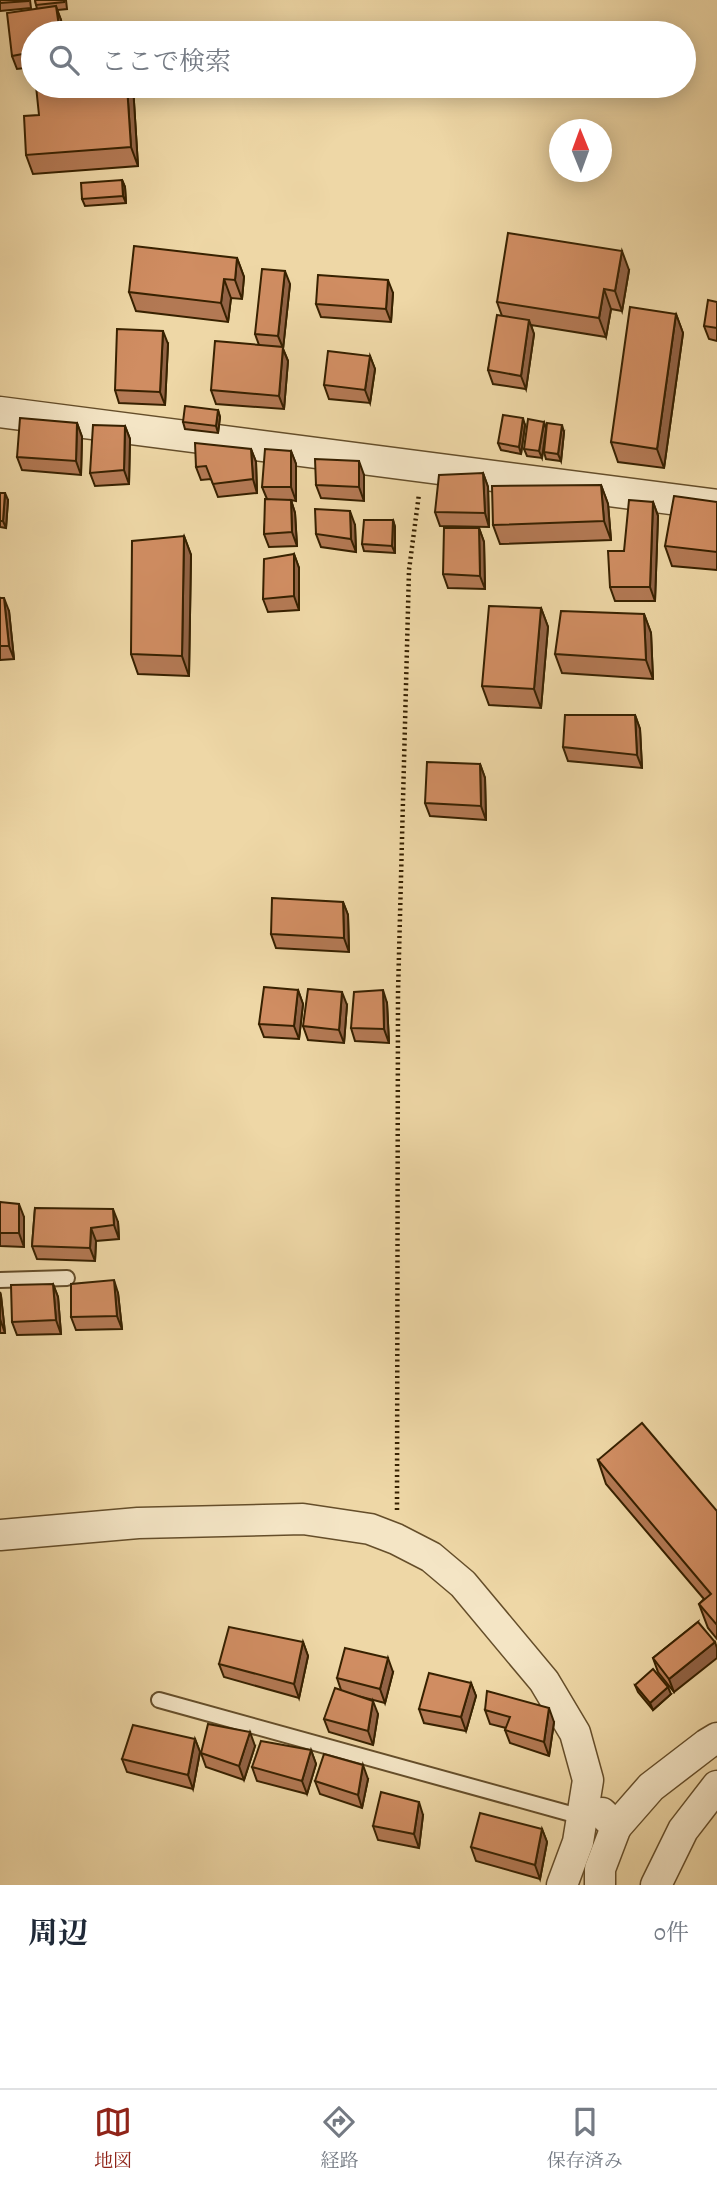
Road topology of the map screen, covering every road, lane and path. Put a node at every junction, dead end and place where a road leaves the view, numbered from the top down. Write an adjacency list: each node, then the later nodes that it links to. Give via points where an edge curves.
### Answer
1 (0, 412): 2 (street)
2 (423, 465): 3 (street); 7 (path, via 409,570 398,993)
3 (717, 505)
4 (67, 1278): 5 (lane)
5 (0, 1280)
6 (0, 1535): 7 (street, via 138,1523 303,1518 370,1529)
7 (396, 1539): 11 (street, via 431,1557 463,1584 544,1681 575,1733 588,1780)
8 (159, 1700): 11 (lane)
9 (717, 1738): 12 (street, via 651,1787)
10 (717, 1786): 15 (street, via 683,1830)
11 (584, 1806): 12 (street); 13 (street, via 578,1842)
12 (616, 1827): 14 (street, via 600,1869)
13 (562, 1885)
14 (600, 1885)
15 (656, 1885)

